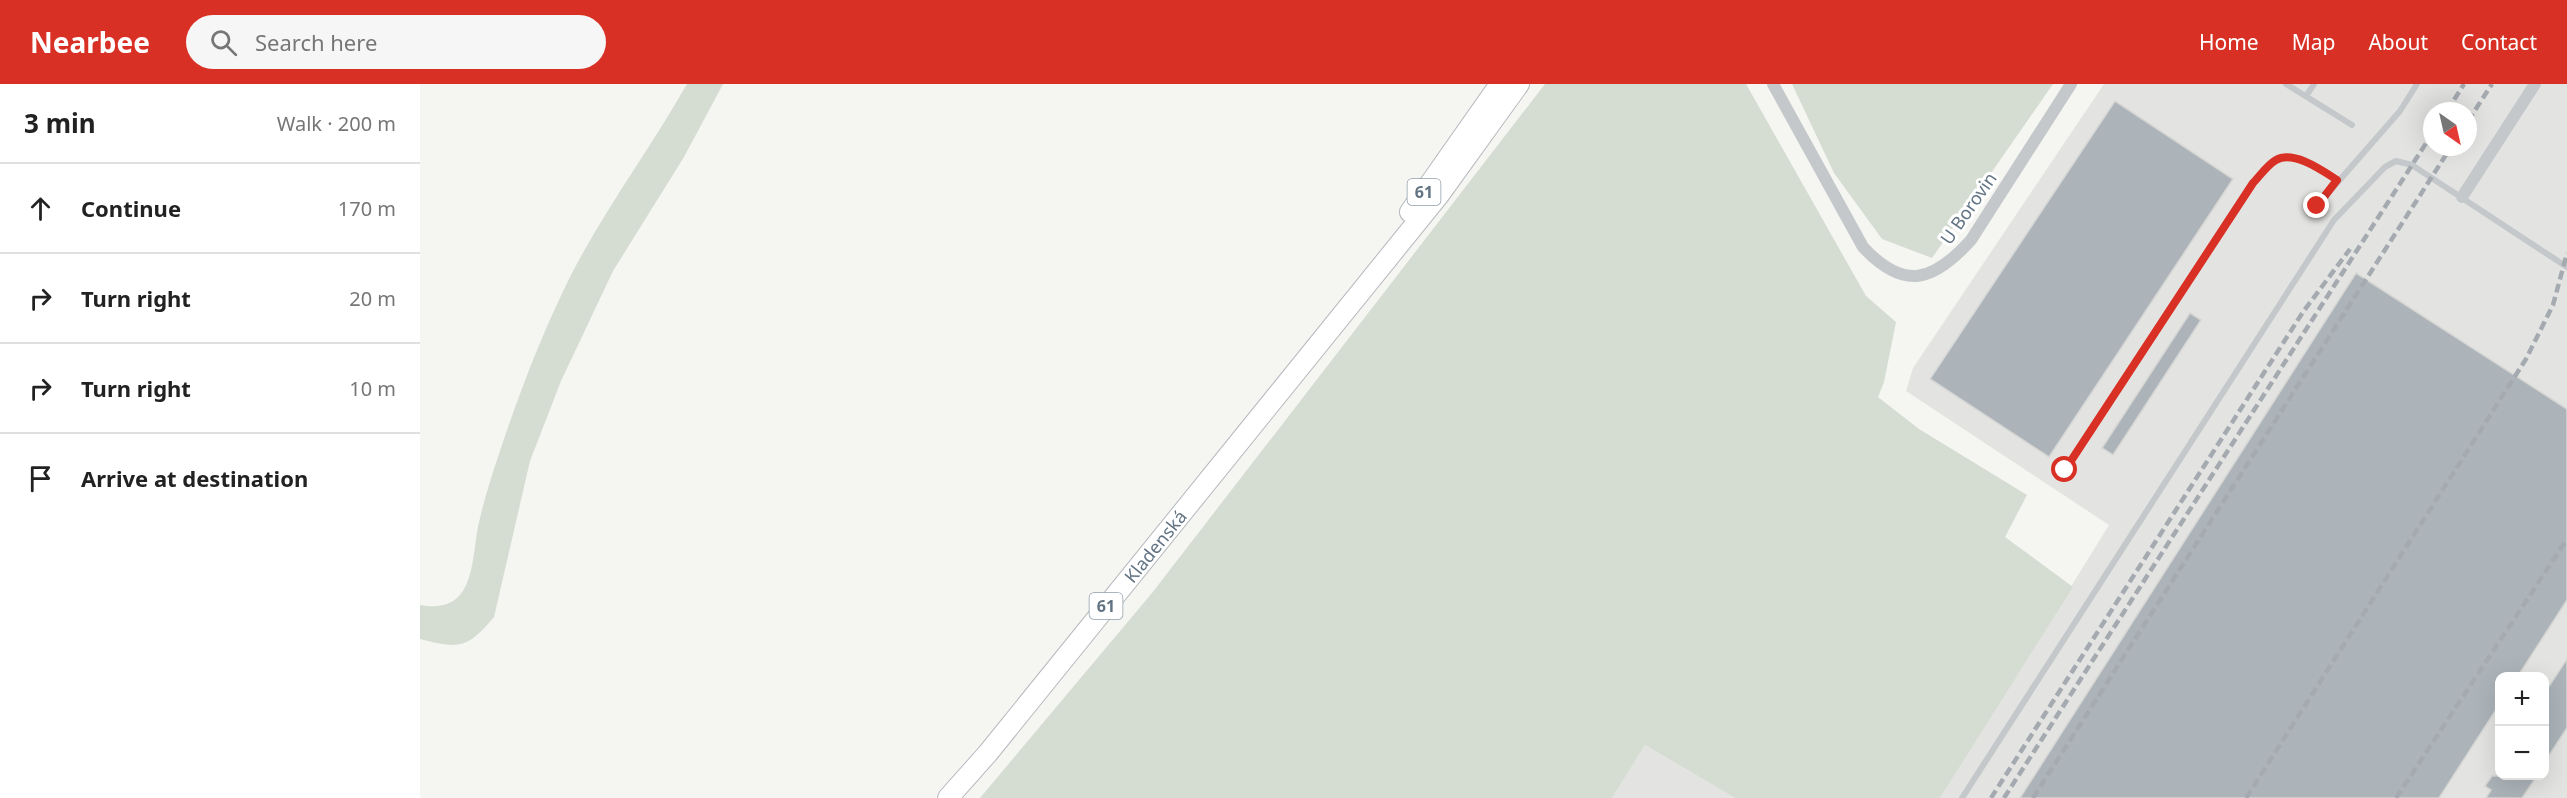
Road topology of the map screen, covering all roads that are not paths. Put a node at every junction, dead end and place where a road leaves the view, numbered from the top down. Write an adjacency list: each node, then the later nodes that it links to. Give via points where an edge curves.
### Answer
1 (1498, 84): 17 (main road, 61)
2 (1520, 84): 12 (main road, 61)
3 (1526, 84): 12 (street)
4 (1773, 84): 5 (street, U Borovin, via 1863,246 1881,266 1912,276 1931,273 1946,264 1971,240)
5 (2071, 84)
6 (2286, 84): 10 (lane)
7 (2314, 84): 10 (lane)
8 (2417, 84): 13 (lane, via 2400,111)
9 (2535, 84): 14 (street)
10 (2306, 96): 11 (lane)
11 (2352, 125)
12 (1485, 133): 17 (main road, 61)
13 (2337, 180): 15 (lane); 18 (lane, via 2314,166 2289,158 2278,159 2266,169 2246,193)
14 (2462, 197): 16 (lane); 20 (lane, via 2412,165 2396,161 2365,185 2334,220)
15 (2317, 206)
16 (2567, 267)
17 (1335, 320): 19 (main road, Kladenská / 61)
18 (2065, 470)
19 (948, 798)
20 (1962, 798)

